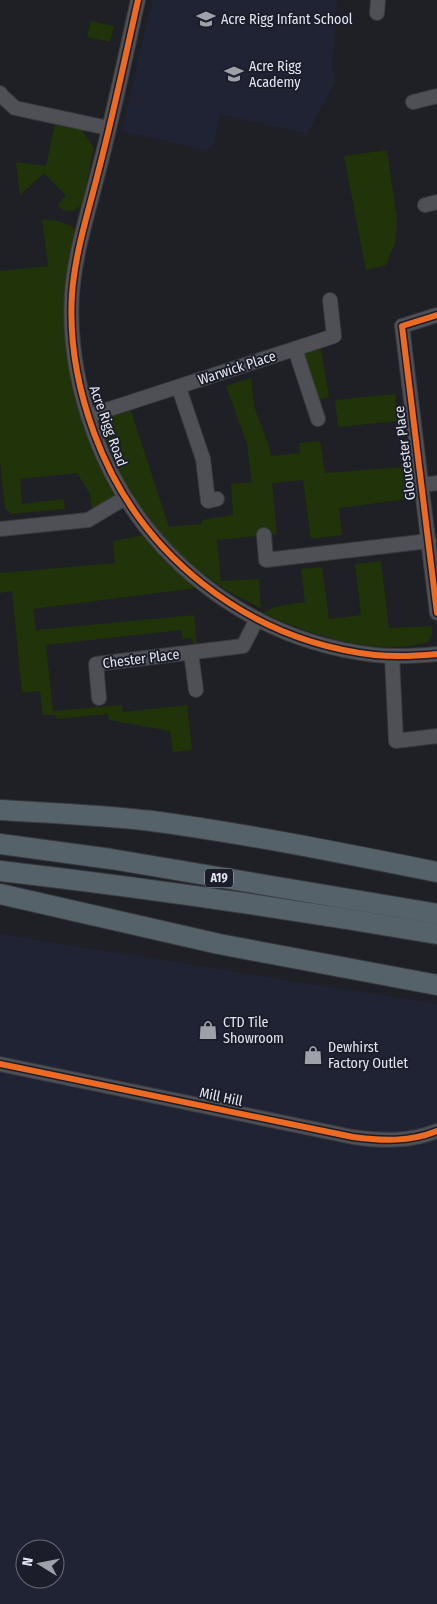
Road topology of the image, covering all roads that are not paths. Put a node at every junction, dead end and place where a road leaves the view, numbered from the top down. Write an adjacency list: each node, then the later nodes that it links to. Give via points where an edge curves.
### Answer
1 (138, 0): 5 (street, Acre Rigg Road)
2 (0, 93): 5 (street, via 15,108)
3 (437, 96): 4 (street)
4 (413, 102)
5 (108, 128): 10 (street, Acre Rigg Road, via 72,294 76,368)
6 (330, 300): 8 (street, Warwick Place, via 334,336)
7 (437, 314): 13 (street, Gloucester Place, via 402,326)
8 (295, 349): 9 (street, Warwick Place); 11 (street)
9 (179, 388): 10 (street, Warwick Place); 15 (street, via 203,459 208,500)
10 (88, 416): 14 (street, Acre Rigg Road, via 102,454)
11 (318, 419)
12 (437, 483): 13 (street, Gloucester Place)
13 (422, 485): 18 (street, Gloucester Place)
14 (125, 498): 16 (street, via 88,520); 20 (street, Acre Rigg Road, via 154,537 192,575)
15 (217, 499)
16 (0, 530)
17 (264, 534): 18 (street, via 266,560)
18 (429, 541): 19 (street, Gloucester Place)
19 (437, 613)
20 (257, 619): 21 (street, Chester Place, via 243,646); 23 (street, Acre Rigg Road, via 321,644)
21 (191, 653): 24 (street, Chester Place); 25 (street, Chester Place, via 96,664)
22 (437, 654): 23 (street, Acre Rigg Road)
23 (392, 656): 26 (street, via 396,741)
24 (196, 690)
25 (99, 698)
26 (437, 736)
27 (0, 810): 30 (highway, via 151,821)
28 (0, 844): 32 (highway, A19, via 111,859)
29 (0, 871): 33 (highway, A19, via 116,884)
30 (437, 872)
31 (0, 894): 34 (highway, via 219,944)
32 (437, 914)
33 (437, 934)
34 (437, 985)
35 (0, 1064): 36 (street, Mill Hill, via 380,1141 402,1140)
36 (437, 1131)

